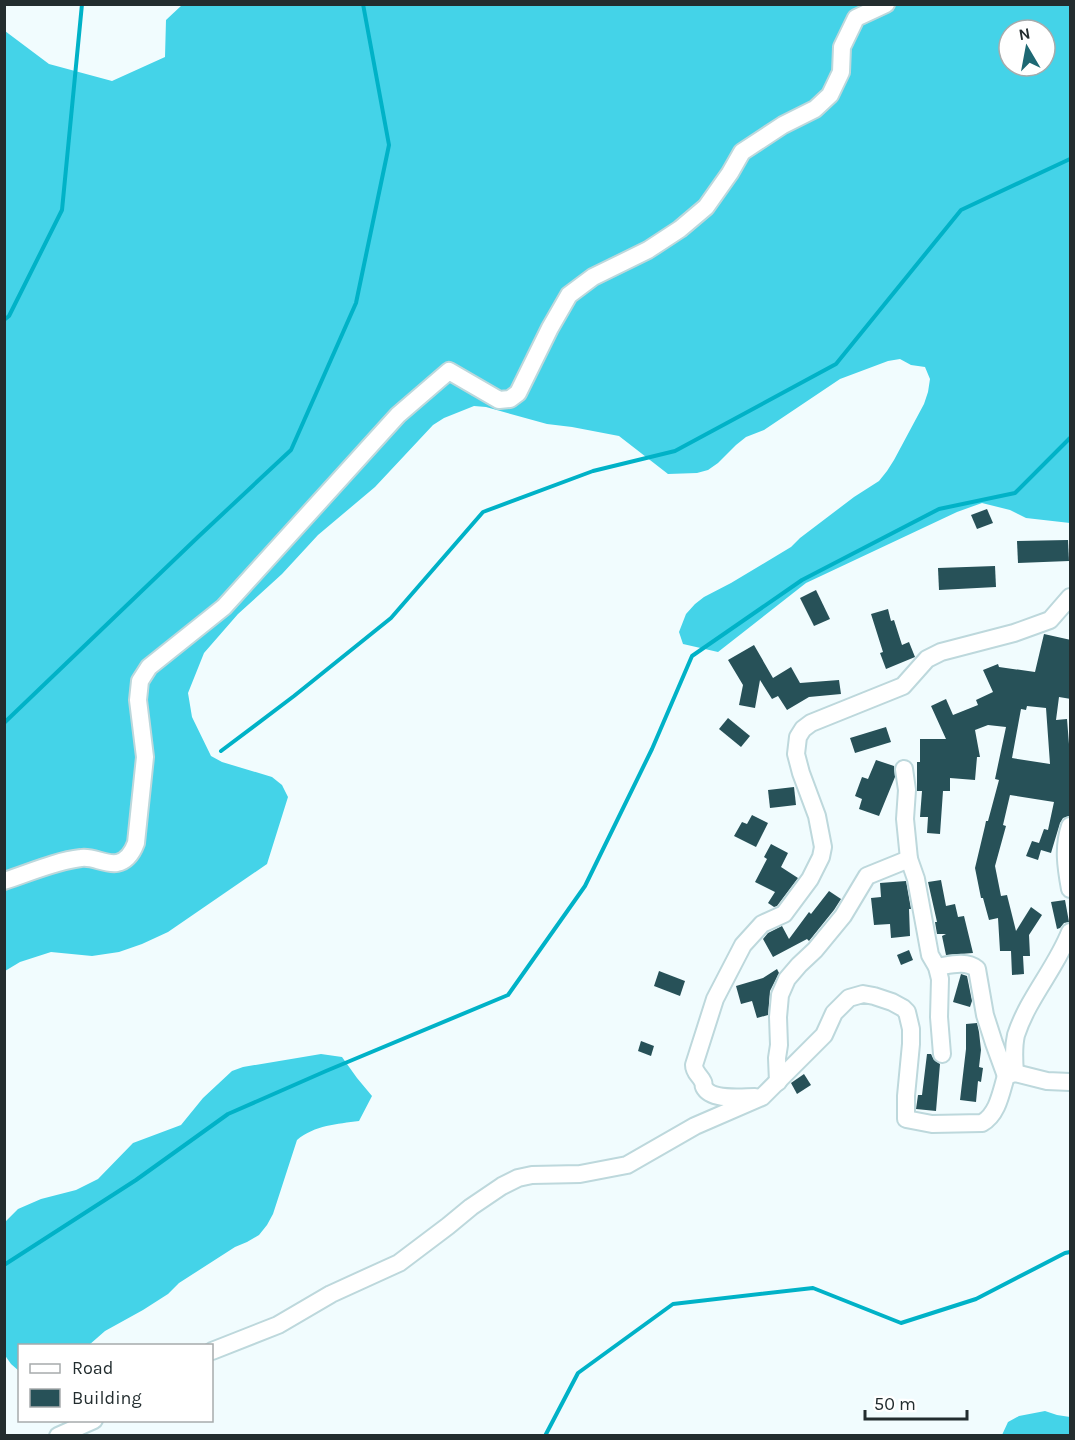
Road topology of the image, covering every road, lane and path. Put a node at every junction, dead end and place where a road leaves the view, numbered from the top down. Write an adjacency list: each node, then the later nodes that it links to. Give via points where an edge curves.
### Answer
1 (886, 4): 6 (street, via 856,18 843,47 841,72 830,95 815,109 742,152 706,207 680,229 593,277 569,296 518,393 499,400 449,371 398,415 224,607 149,667 139,690 145,758 136,843 130,854 117,863 84,857 67,860)
2 (1071, 597): 14 (street, via 1050,620 941,652 927,659 903,686 811,723 798,737 796,754 817,816 823,846 821,857 784,914 762,924 743,945 715,999 694,1065 709,1093)
3 (903, 769): 5 (street)
4 (1071, 825): 7 (street, via 1065,847)
5 (909, 859): 9 (street, via 930,955); 12 (street, via 867,876 843,916 787,979 780,995 778,1017)
6 (4, 881)
7 (1071, 889)
8 (1071, 932): 11 (street, via 1016,1037)
9 (937, 967): 10 (street); 11 (street, via 966,964 976,969 994,1043)
10 (942, 1054)
11 (1011, 1074): 12 (street, via 987,1121 932,1124 906,1119 911,1044 907,1012 892,1002 863,994 849,998 834,1013 824,1035); 13 (street)
12 (778, 1082): 14 (street)
13 (1071, 1082)
14 (762, 1097): 15 (street, via 695,1126 627,1165 580,1174 518,1178 471,1207 399,1263 331,1294 278,1325)
15 (213, 1351)
16 (90, 1422): 17 (street)
17 (58, 1436)

